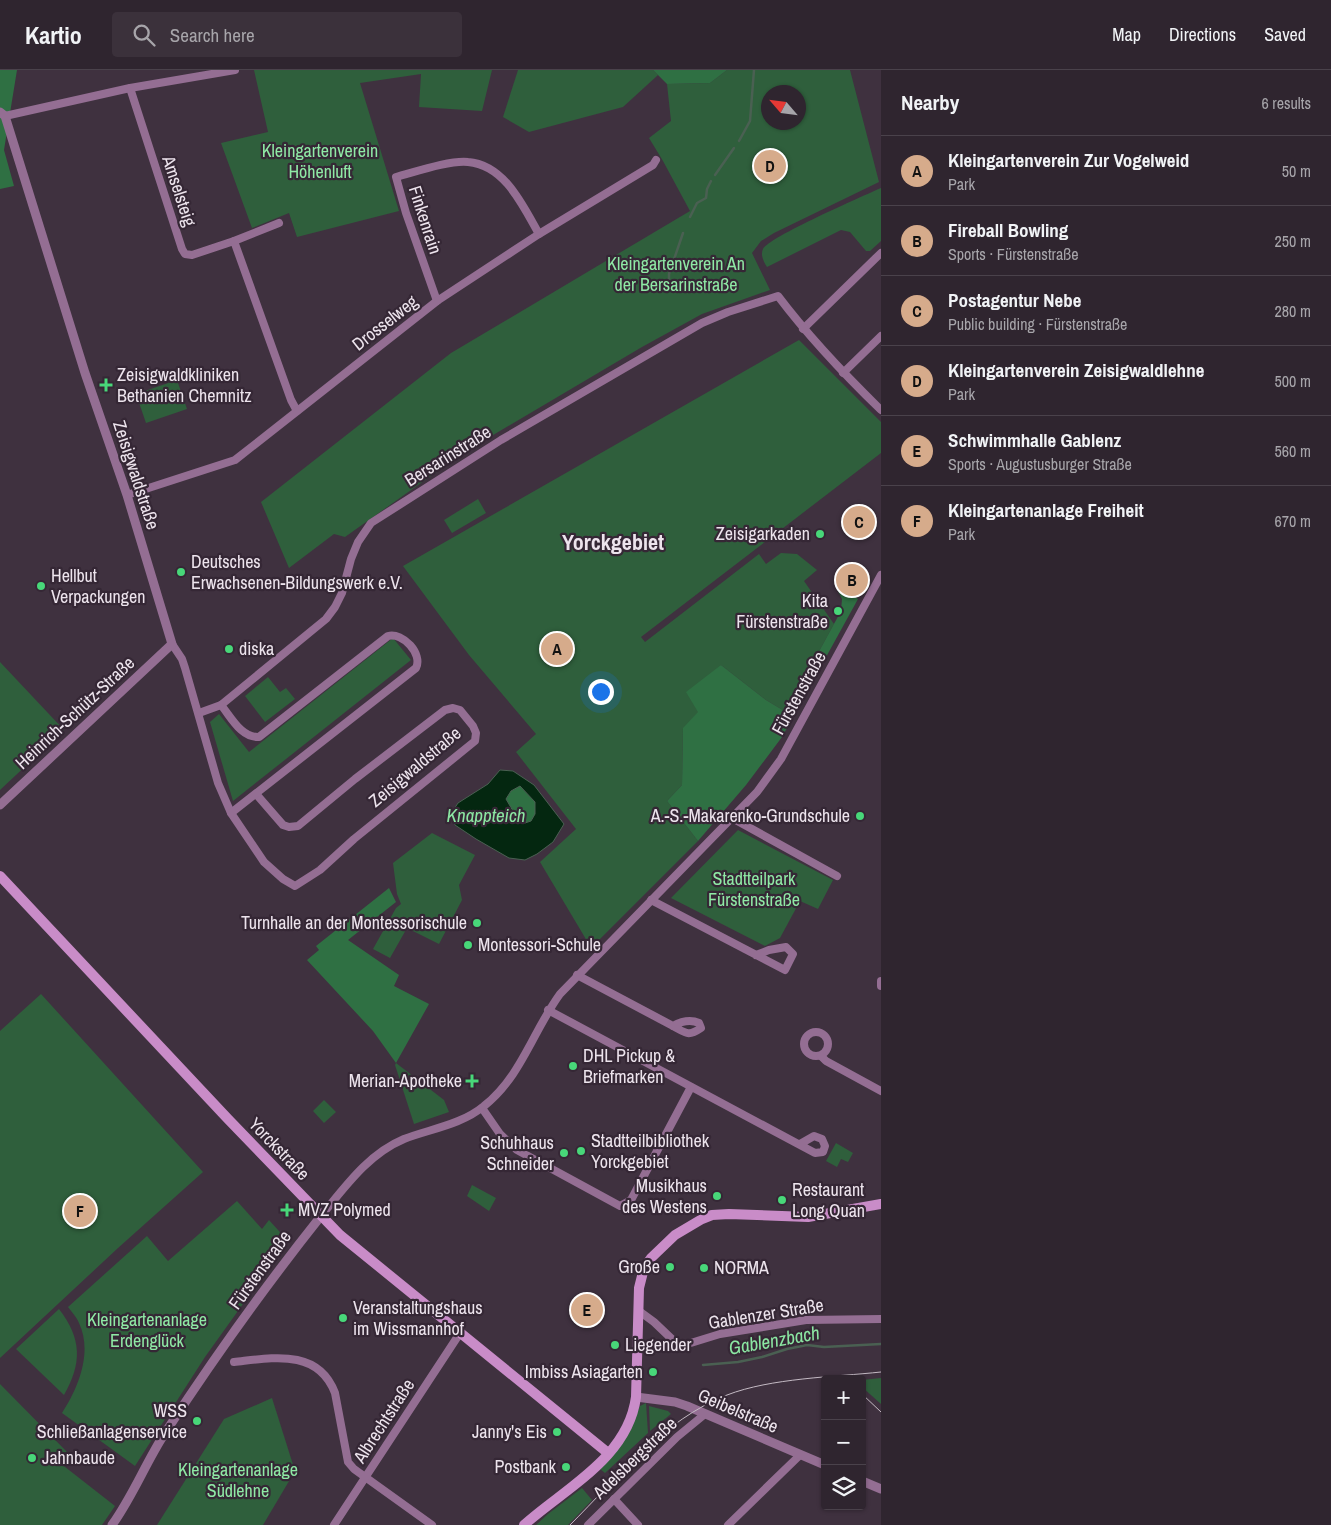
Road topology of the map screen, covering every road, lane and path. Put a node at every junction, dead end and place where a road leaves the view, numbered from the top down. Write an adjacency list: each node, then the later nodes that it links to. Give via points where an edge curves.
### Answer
1 (235, 70): 2 (street)
2 (130, 88): 3 (street); 7 (street, Amselsteig, via 185,254 192,255)
3 (3, 114): 15 (street, Zeisigwaldstraße)
4 (656, 160): 6 (street, Drosselweg, via 653,165)
5 (279, 223): 7 (street, Amselsteig)
6 (539, 234): 9 (street, Drosselweg); 9 (street, Finkenrain, via 520,200 495,172 486,167 469,162 451,163 396,177)
7 (234, 241): 14 (street)
8 (881, 253): 10 (street)
9 (436, 301): 14 (street, Drosselweg)
10 (803, 329): 12 (street); 19 (street, Bersarinstraße, via 778,296 728,312 688,331 501,440 371,523 358,542 336,607 326,619)
11 (881, 336): 12 (street)
12 (844, 373): 13 (street)
13 (881, 410)
14 (297, 411): 15 (street, Drosselweg, via 235,460)
15 (127, 494): 18 (street, Zeisigwaldstraße)
16 (881, 575): 17 (street, Fürstenstraße)
17 (878, 591): 24 (street, Fürstenstraße, via 781,759 757,792)
18 (172, 644): 20 (street, Zeisigwaldstraße, via 182,659); 22 (street, Heinrich-Schütz-Straße)
19 (220, 705): 20 (street, Bersarinstraße); 21 (street, via 243,733 259,737 388,636 395,635 406,641 418,656 416,668)
20 (199, 713): 23 (street, Zeisigwaldstraße, via 218,783)
21 (256, 794): 23 (street); 23 (street, Zeisigwaldstraße, via 283,824 298,826 445,710 460,710 476,733 475,741 320,870 295,886 264,862)
22 (0, 804)
23 (231, 813)
24 (732, 818): 26 (street); 27 (street, Fürstenstraße)
25 (0, 876): 40 (main road, Yorckstraße)
26 (837, 876)
27 (650, 900): 28 (street); 29 (street, Fürstenstraße)
28 (756, 954)
29 (578, 975): 32 (street, Fürstenstraße); 33 (street)
30 (881, 981): 31 (street)
31 (881, 986)
32 (548, 1010): 35 (street); 37 (street, Fürstenstraße, via 515,1072)
33 (673, 1026)
34 (821, 1056): 36 (street)
35 (691, 1087): 37 (street, via 631,1200 620,1206 517,1150 506,1142); 38 (street)
36 (881, 1091)
37 (482, 1108): 40 (street, Fürstenstraße, via 458,1121 383,1150 346,1184)
38 (800, 1144)
39 (881, 1204): 41 (main road, via 808,1217 729,1214 702,1219 668,1241 648,1263 641,1278)
40 (321, 1216): 43 (main road, Yorckstraße); 54 (street, Fürstenstraße, via 206,1371 164,1435)
41 (639, 1311): 42 (street, Gablenzer Straße, via 681,1346 720,1334 806,1320); 45 (main road)
42 (881, 1319)
43 (460, 1332): 47 (main road, Yorckstraße); 50 (street, Albrechtstraße)
44 (234, 1362): 50 (street, via 300,1359 320,1371 335,1393 348,1462)
45 (636, 1397): 46 (street, Geibelstraße, via 675,1402); 47 (main road, via 626,1427)
46 (705, 1414): 48 (street, Geibelstraße); 53 (street, Adelsbergstraße)
47 (608, 1453): 57 (main road, via 595,1468)
48 (800, 1455): 49 (street, Geibelstraße); 60 (street)
49 (821, 1463)
50 (365, 1477): 55 (street, Albrechtstraße); 56 (street)
51 (866, 1483): 52 (street)
52 (881, 1489)
53 (614, 1499): 58 (street, Adelsbergstraße); 59 (street)
54 (112, 1525)
55 (334, 1525)
56 (432, 1525)
57 (524, 1525)
58 (588, 1525)
59 (638, 1525)
60 (728, 1525)

